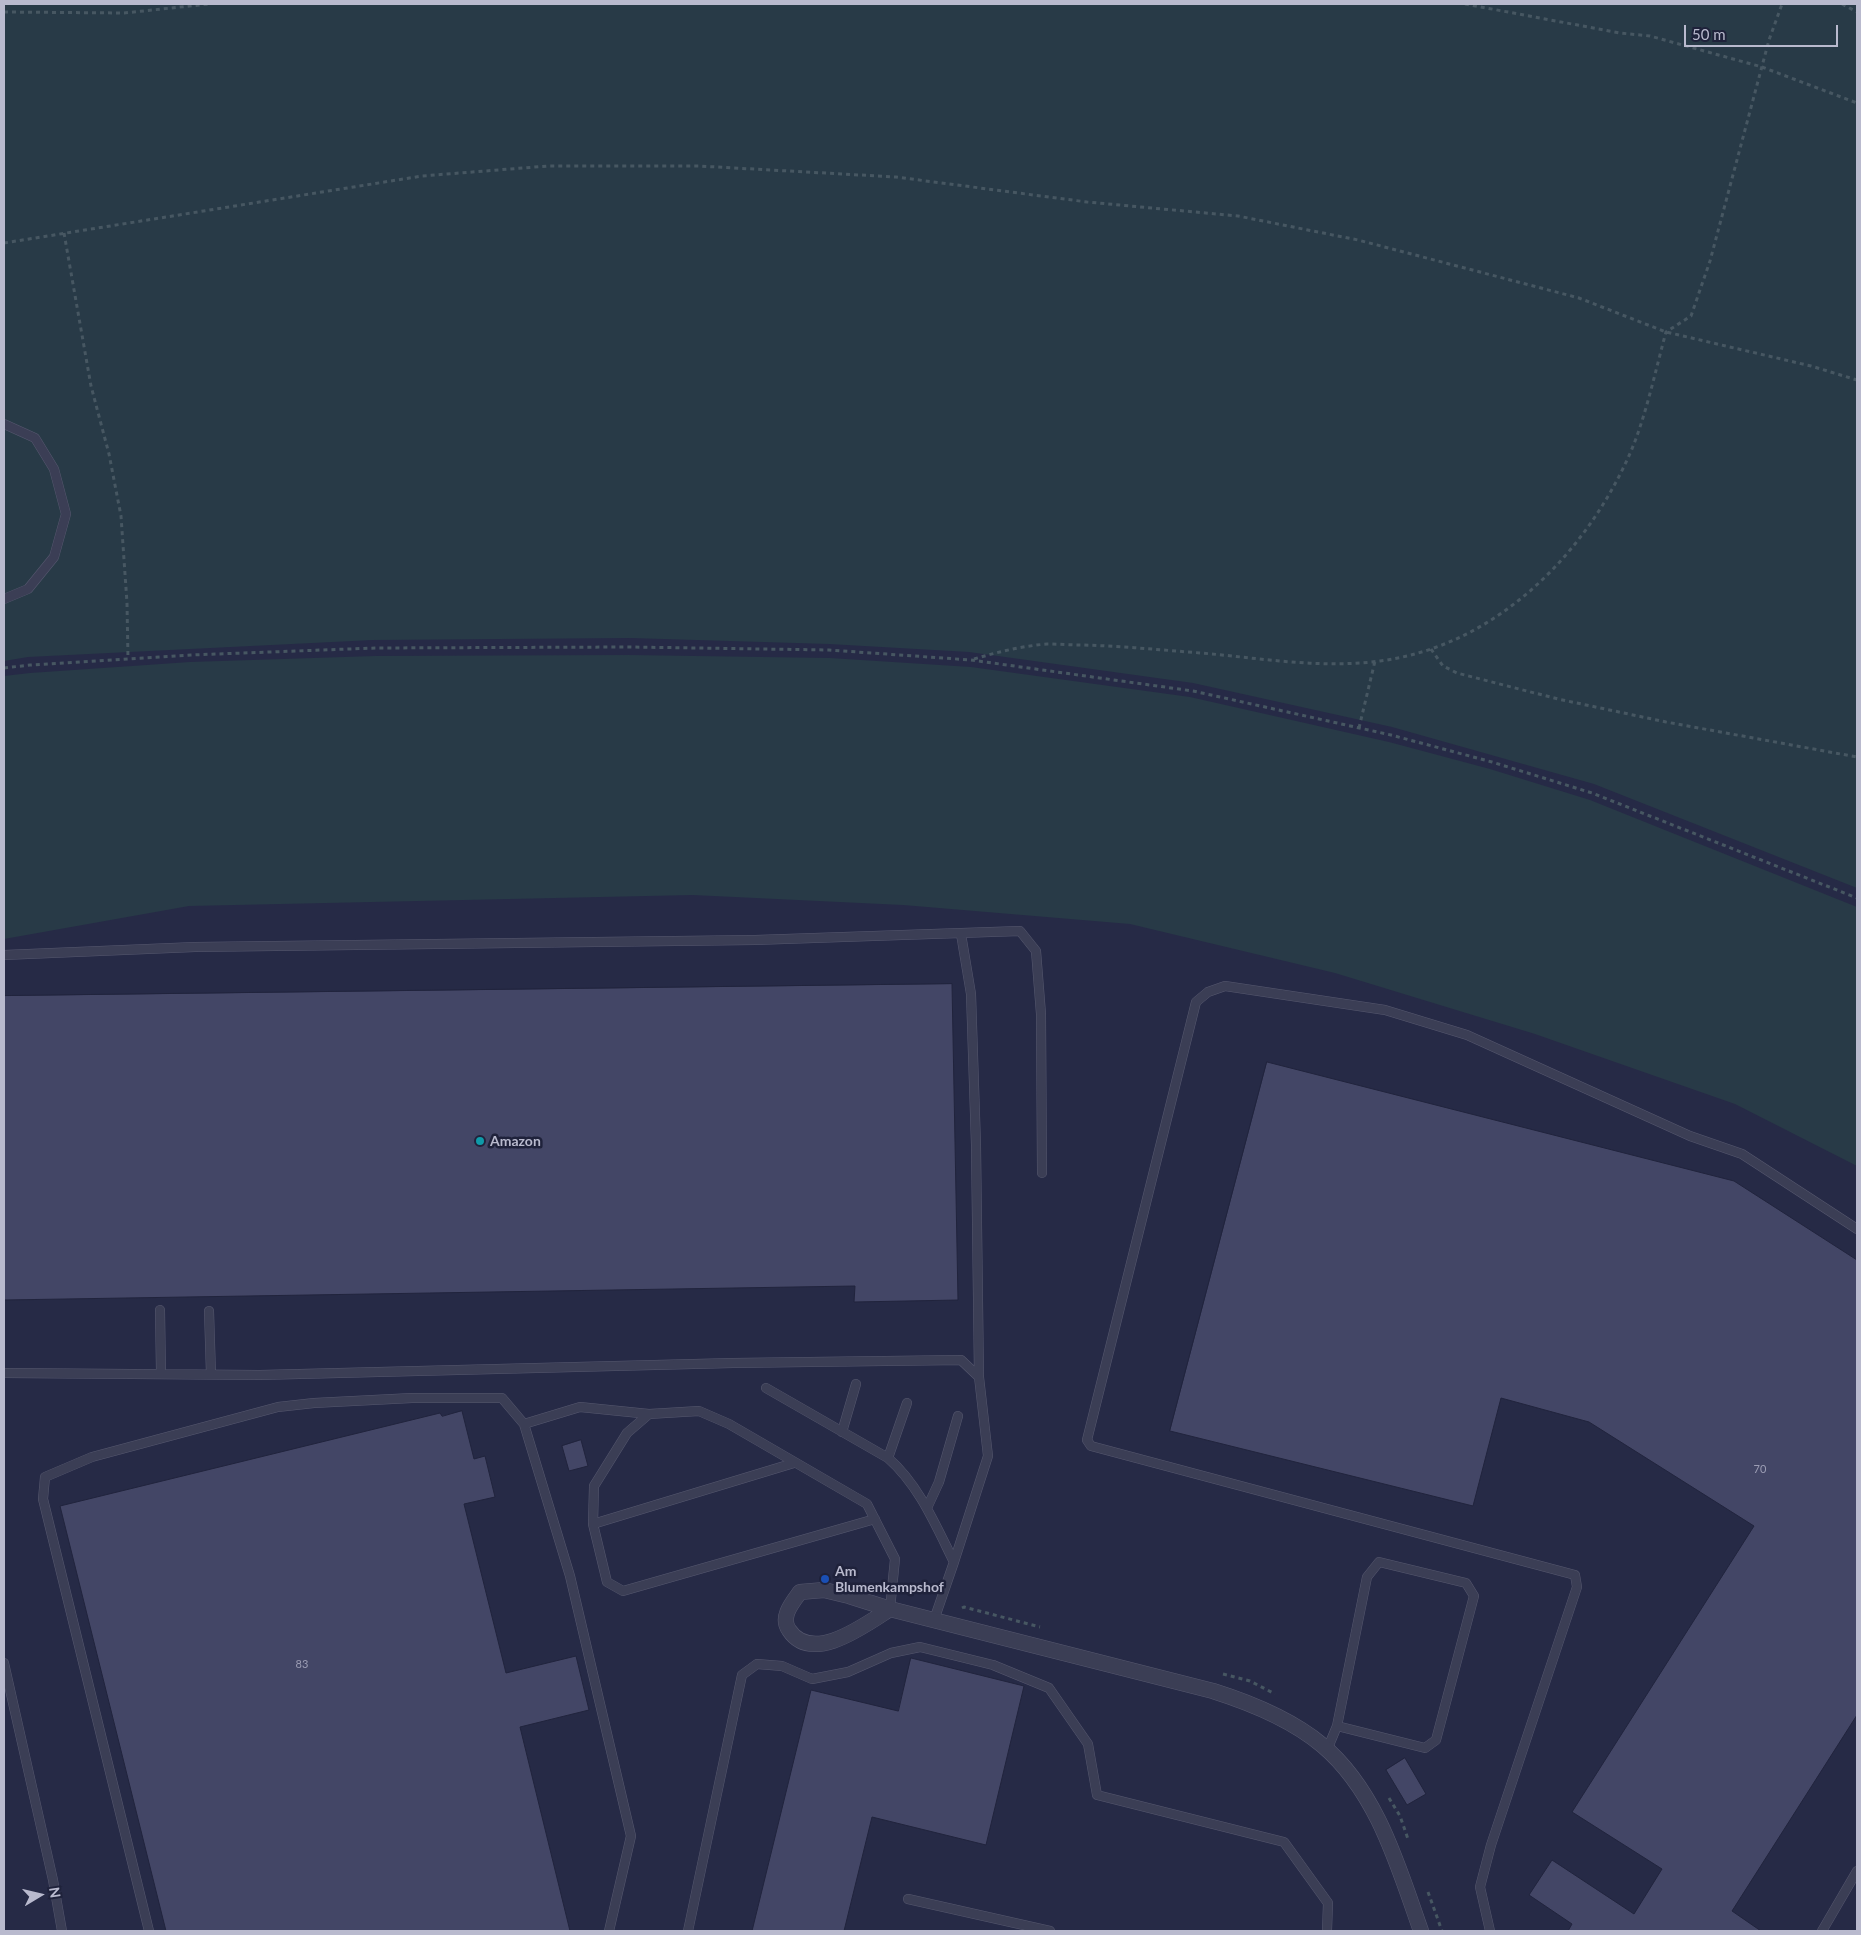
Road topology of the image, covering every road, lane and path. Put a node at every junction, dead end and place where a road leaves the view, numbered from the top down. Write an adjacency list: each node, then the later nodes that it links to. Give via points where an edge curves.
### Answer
1 (209, 4): 5 (path, via 124,13)
2 (1465, 4): 7 (path, via 1650,36)
3 (1782, 4): 7 (path, via 1774,20)
4 (1842, 4): 6 (path)
5 (4, 12)
6 (1857, 12)
7 (1762, 67): 8 (path); 11 (path, via 1710,261 1691,316)
8 (1857, 103)
9 (64, 233): 10 (path); 11 (path, via 422,176 548,166 699,166 886,177 1086,202 1238,216 1358,240 1579,298); 16 (path, via 91,386 121,516)
10 (4, 242)
11 (1666, 332): 12 (path); 15 (path, via 1629,456 1586,530 1557,566 1517,602 1483,627)
12 (1857, 380)
13 (4, 424): 14 (lane, via 35,438 54,469 66,514 54,557 28,589)
14 (4, 600)
15 (1431, 649): 18 (path, via 1416,655); 21 (path, via 1443,666 1457,673 1558,699)
16 (128, 659): 17 (path, via 375,648 630,647 830,650); 19 (path)
17 (971, 660): 18 (path, via 1002,650 1048,644 1301,663); 20 (path, via 1193,691)
18 (1375, 661): 20 (path)
19 (4, 668)
20 (1359, 728): 22 (path, via 1592,792)
21 (1857, 757)
22 (1857, 898)
23 (961, 934): 24 (lane, via 755,940 195,947); 25 (lane, via 1020,931 1036,951 1041,1014); 32 (lane, via 971,994)
24 (4, 956)
25 (1042, 1173)
26 (1857, 1229): 60 (lane, via 1742,1154 1690,1136 1467,1035 1385,1010 1225,986 1208,992 1196,1002 1087,1440 1091,1446 1575,1575 1577,1587 1480,1887)
27 (160, 1310): 30 (lane)
28 (209, 1311): 31 (lane)
29 (4, 1373): 30 (lane)
30 (161, 1373): 31 (lane)
31 (211, 1374): 32 (lane, via 961,1360)
32 (979, 1377): 45 (lane, via 988,1456)
33 (856, 1384): 39 (lane)
34 (766, 1388): 39 (lane)
35 (907, 1403): 40 (lane)
36 (649, 1414): 38 (lane, via 580,1407); 41 (lane, via 699,1411 729,1424); 44 (lane, via 627,1433 594,1486)
37 (958, 1416): 42 (lane, via 939,1482)
38 (524, 1424): 54 (lane, via 502,1398 314,1403 278,1407 101,1454 46,1477 44,1499); 55 (lane, via 570,1576 631,1836)
39 (842, 1432): 40 (lane)
40 (888, 1458): 42 (lane, via 900,1468)
41 (794, 1463): 43 (lane, via 867,1504); 44 (lane)
42 (927, 1508): 45 (lane)
43 (875, 1519): 44 (lane, via 623,1591 607,1582); 46 (lane, via 895,1559)
44 (593, 1524)
45 (954, 1562): 47 (lane)
46 (890, 1609): 46 (street, via 852,1633 822,1644 808,1644 794,1638 786,1626 787,1610 800,1592 824,1590); 47 (street)
47 (934, 1620): 50 (street, via 1235,1698 1296,1727)
48 (4, 1663): 53 (lane)
49 (1337, 1726): 49 (lane, via 1367,1577 1379,1562 1466,1583 1474,1596 1436,1740 1425,1748); 50 (lane)
50 (1327, 1750): 59 (street, via 1356,1783 1376,1815 1394,1852)
51 (1857, 1871): 61 (lane)
52 (908, 1899): 57 (lane)
53 (62, 1931)
54 (150, 1931)
55 (609, 1931)
56 (688, 1931): 58 (lane, via 742,1675 757,1664 782,1666 812,1679 848,1672 891,1653 920,1647 992,1665 1049,1688 1088,1744 1097,1795 1284,1842 1328,1903)
57 (1050, 1931)
58 (1327, 1931)
59 (1421, 1931)
60 (1490, 1931)
61 (1822, 1931)

